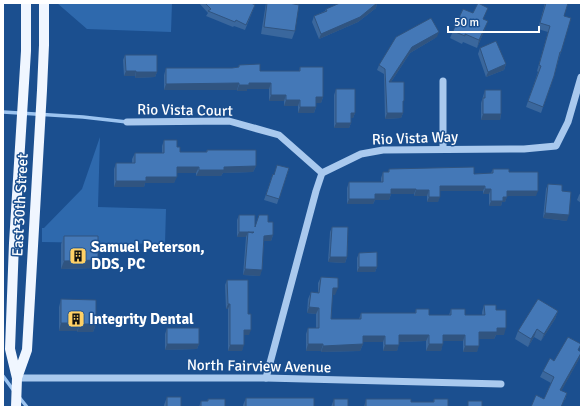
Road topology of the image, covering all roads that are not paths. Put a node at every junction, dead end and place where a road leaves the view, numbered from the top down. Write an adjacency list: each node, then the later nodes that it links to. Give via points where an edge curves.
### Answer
1 (26, 3): 8 (main road, via 26,51 10,349)
2 (44, 3): 8 (main road, East 30th Street, via 43,68 26,350)
3 (581, 77): 6 (street, Rio Vista Way, via 568,122 556,146 524,149)
4 (443, 81): 6 (street)
5 (127, 122): 7 (street, Rio Vista Court, via 229,121 278,134)
6 (443, 149): 7 (street, Rio Vista Way, via 383,150 361,154)
7 (322, 173): 9 (street)
8 (17, 378): 9 (street, North Fairview Avenue); 11 (main road, East 30th Street)
9 (266, 378): 10 (street, North Fairview Avenue)
10 (501, 384)
11 (16, 407)

